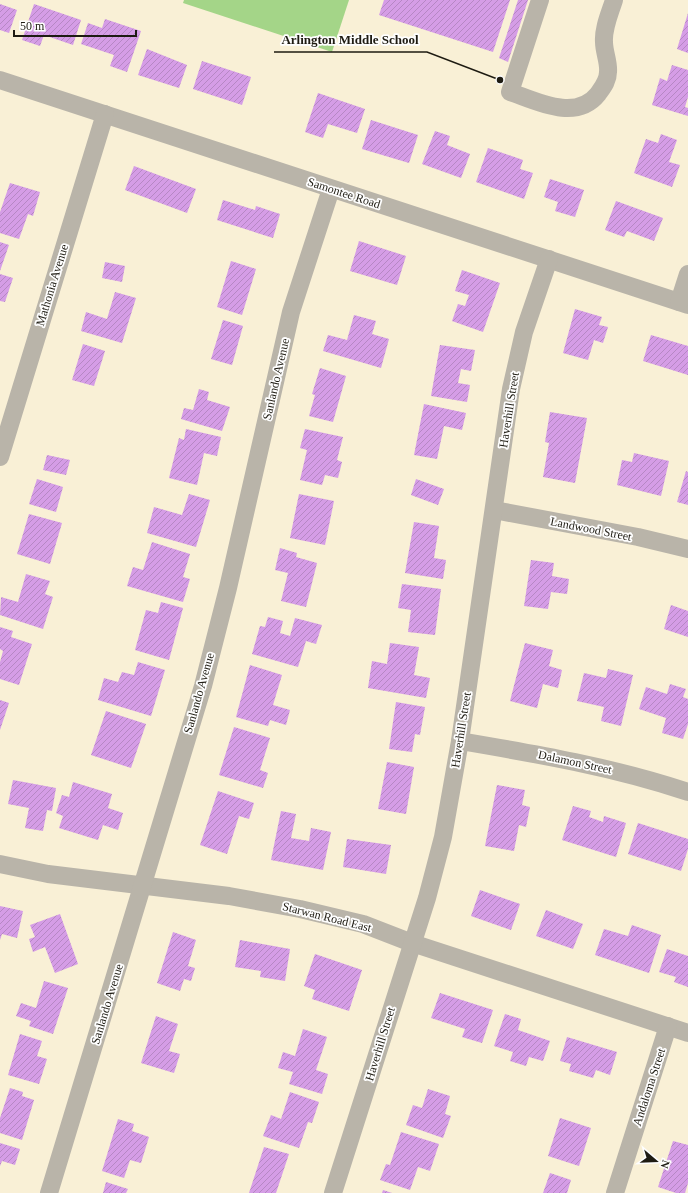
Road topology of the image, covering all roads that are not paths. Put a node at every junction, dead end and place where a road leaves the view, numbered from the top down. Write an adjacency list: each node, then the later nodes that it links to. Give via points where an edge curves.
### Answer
1 (540, 0): 2 (street, via 510,92 551,106 569,109 581,106 596,97 606,84 609,71 604,32)
2 (614, 0)
3 (0, 80): 4 (street, Samontee Road)
4 (104, 114): 5 (street, Samontee Road); 9 (street, Mathonia Avenue)
5 (331, 189): 6 (street, Samontee Road); 15 (street, Sanlando Avenue, via 291,312 224,603)
6 (549, 259): 8 (street, Samontee Road); 10 (street, Haverhill Street, via 524,332 511,389)
7 (688, 274): 8 (street)
8 (684, 304)
9 (0, 457)
10 (494, 510): 11 (street, Landwood Street); 12 (street, Haverhill Street)
11 (688, 549)
12 (460, 741): 13 (street, Dalamon Street, via 550,756 640,776); 16 (street, Haverhill Street, via 443,837)
13 (688, 792)
14 (0, 864): 15 (street, Starwan Road East, via 48,874)
15 (142, 886): 16 (street, Starwan Road East, via 229,896 300,909 363,924); 19 (street, Sanlando Avenue)
16 (412, 943): 17 (street, Starwan Road East); 20 (street, Haverhill Street)
17 (668, 1026): 18 (street, Starwan Road East); 21 (street, Andaloma Street)
18 (688, 1033)
19 (49, 1193)
20 (333, 1193)
21 (615, 1193)

